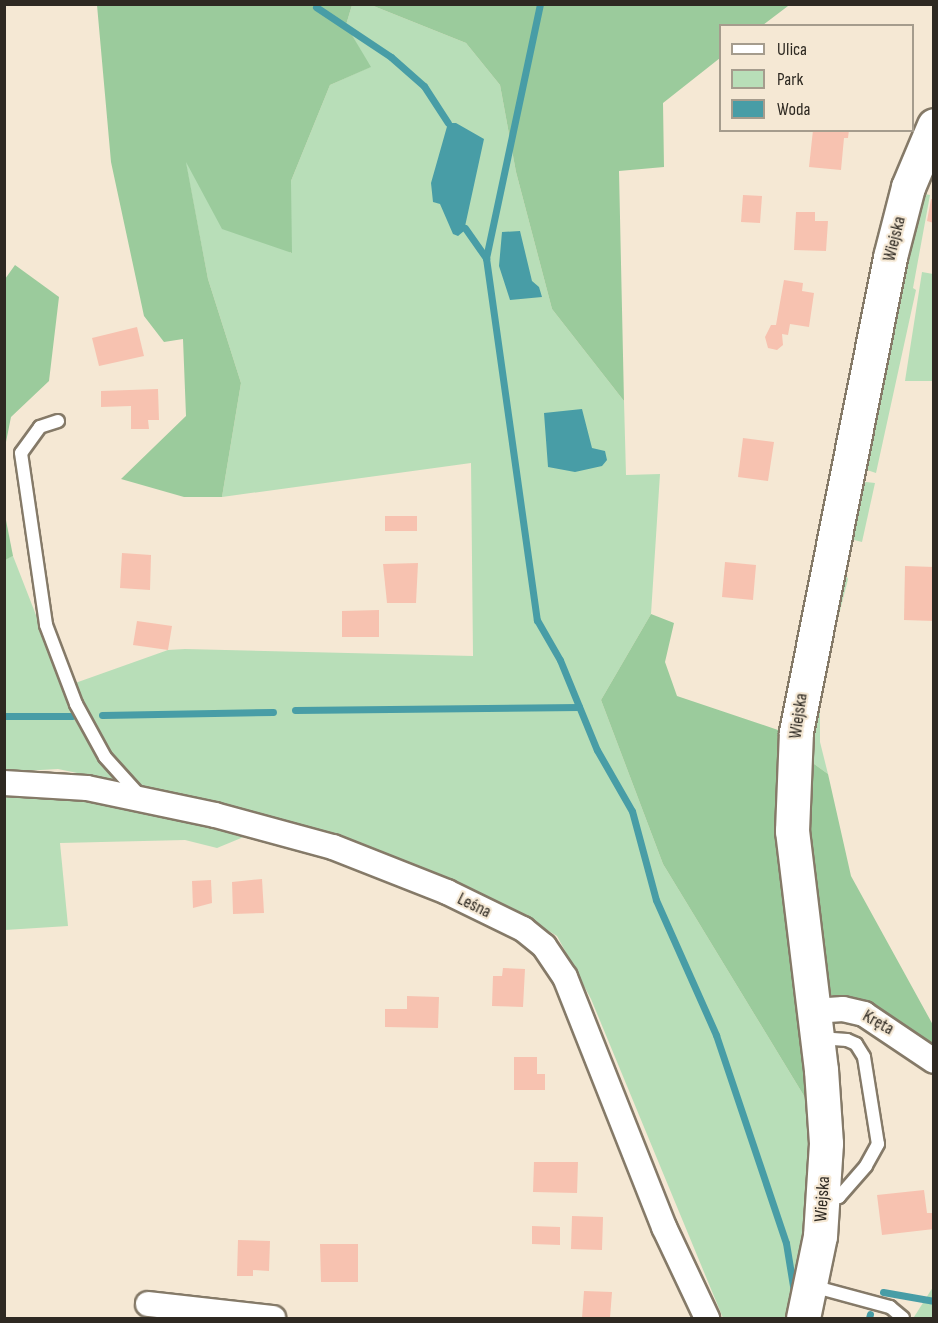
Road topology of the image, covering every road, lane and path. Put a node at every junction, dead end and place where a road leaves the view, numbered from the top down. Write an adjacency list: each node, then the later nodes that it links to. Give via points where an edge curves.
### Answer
1 (933, 124): 5 (street, Wiejska, via 908,187 890,257 798,715 792,831)
2 (58, 422): 4 (lane, via 40,427 21,453 46,625 76,704 105,757)
3 (4, 783): 4 (street, Leśna, via 69,786)
4 (144, 800): 11 (street, Leśna, via 333,848 447,892 523,929 544,946 565,977 664,1227)
5 (816, 1025): 6 (street, Kręta, via 843,1009 864,1014); 7 (street, Wiejska, via 826,1127); 7 (lane, via 856,1044 864,1057 878,1144 866,1166 839,1197)
6 (933, 1061)
7 (823, 1201): 8 (street, Wiejska)
8 (811, 1286): 12 (street, Wiejska); 13 (lane, via 890,1307)
9 (148, 1304): 10 (street)
10 (273, 1318)
11 (707, 1318)
12 (803, 1318)
13 (903, 1318)

